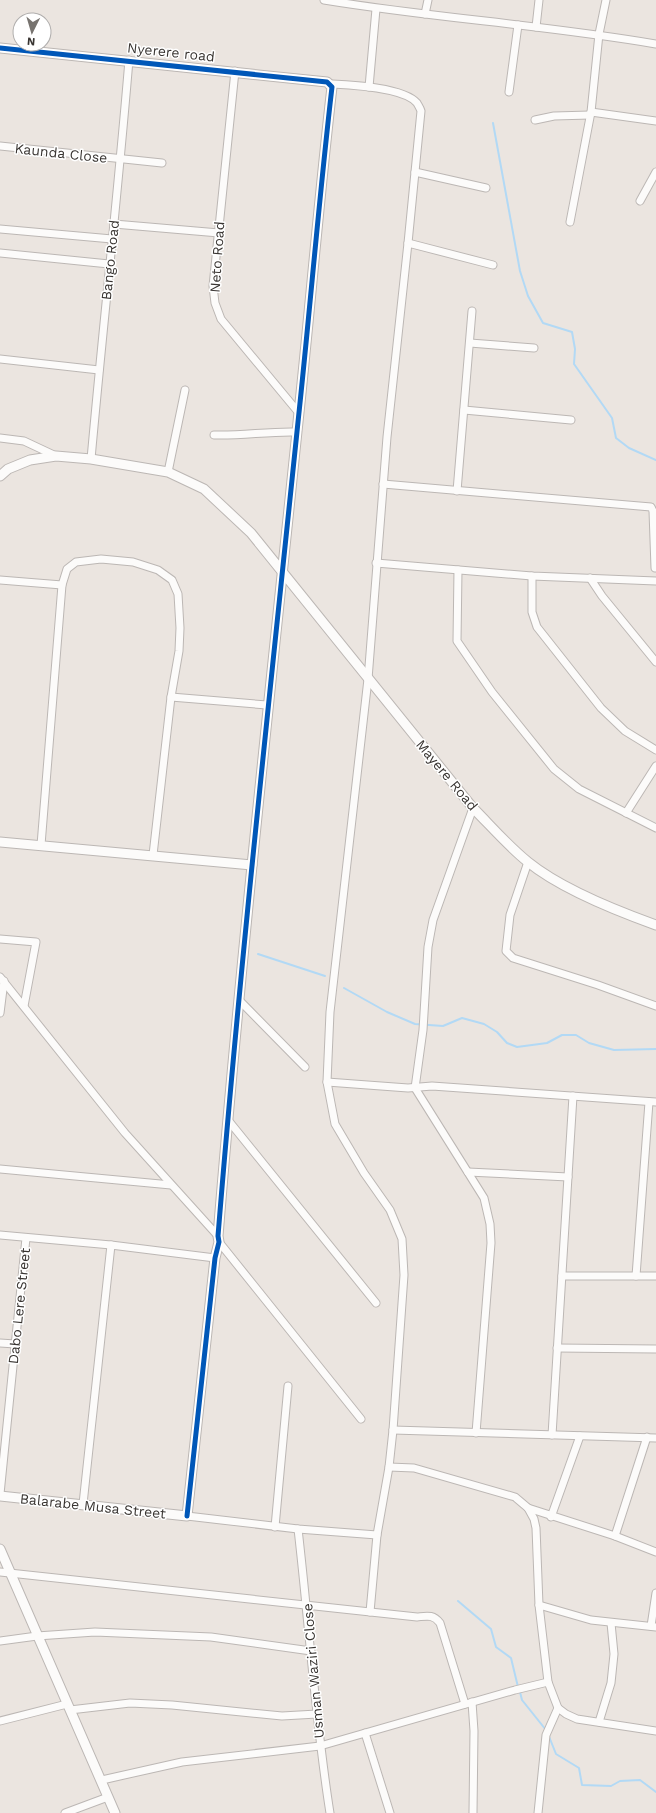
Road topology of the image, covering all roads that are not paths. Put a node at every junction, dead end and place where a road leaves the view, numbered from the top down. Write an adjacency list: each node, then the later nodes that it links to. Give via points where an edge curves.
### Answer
1 (324, 0): 5 (street)
2 (428, 0): 6 (street)
3 (539, 0): 8 (street)
4 (606, 0): 9 (street)
5 (376, 9): 6 (street); 15 (street)
6 (425, 14): 7 (street)
7 (518, 25): 8 (street); 16 (street)
8 (536, 27): 9 (street)
9 (599, 34): 10 (street); 17 (street)
10 (656, 44)
11 (0, 48): 12 (street, Nyerere road)
12 (129, 60): 13 (street, Nyerere road); 21 (street, Bango Road)
13 (236, 71): 14 (street, Nyerere road); 30 (street, Neto Road)
14 (331, 87): 15 (street); 43 (street)
15 (369, 87): 23 (street, via 403,94 419,107 421,122)
16 (509, 92)
17 (590, 114): 18 (street); 19 (street); 27 (street)
18 (535, 120)
19 (656, 121)
20 (0, 146): 21 (street, Kaunda Close)
21 (121, 159): 22 (street, Kaunda Close); 28 (street, Bango Road)
22 (162, 163)
23 (415, 172): 25 (street); 32 (street)
24 (656, 172): 26 (street)
25 (486, 188)
26 (640, 201)
27 (570, 222)
28 (114, 224): 30 (street); 31 (street, Bango Road)
29 (0, 229): 31 (street)
30 (219, 233): 43 (street, Neto Road, via 213,286 215,303 221,319)
31 (112, 239): 34 (street, Bango Road)
32 (408, 243): 35 (street); 52 (street)
33 (0, 253): 34 (street)
34 (109, 264): 40 (street, Bango Road)
35 (493, 265)
36 (472, 310): 37 (street)
37 (470, 343): 38 (street); 42 (street)
38 (534, 348)
39 (0, 359): 40 (street)
40 (99, 370): 49 (street, Bango Road)
41 (185, 390): 50 (street)
42 (464, 410): 44 (street); 53 (street)
43 (299, 414): 45 (street)
44 (571, 420)
45 (297, 432): 46 (street); 57 (street)
46 (214, 435)
47 (0, 438): 48 (street, via 24,441)
48 (56, 456): 49 (street, Mayere Road); 51 (street, Mayere Road, via 30,460 8,469)
49 (92, 459): 50 (street, Mayere Road)
50 (168, 472): 57 (street, Mayere Road, via 204,489 251,533)
51 (0, 476)
52 (383, 484): 53 (street); 54 (street)
53 (457, 491): 55 (street, via 651,506)
54 (376, 563): 56 (street); 64 (street)
55 (655, 568)
56 (458, 570): 58 (street); 70 (street, via 457,641 460,647 492,692 554,769 579,789)
57 (282, 571): 64 (street, Mayere Road); 66 (street)
58 (532, 576): 59 (street); 67 (street, via 532,612 537,627 601,708 625,730)
59 (590, 578): 61 (street); 63 (street)
60 (0, 580): 62 (street)
61 (656, 582)
62 (62, 585): 65 (street, via 67,569 76,562 101,558 133,562 158,570 172,580 178,594 180,628); 73 (street)
63 (656, 662)
64 (368, 679): 69 (street, Mayere Road); 85 (street, via 330,1012)
65 (171, 697): 66 (street); 74 (street)
66 (267, 705): 76 (street)
67 (656, 750)
68 (656, 766): 70 (street)
69 (473, 808): 75 (street, Mayere Road); 86 (street, via 433,920 428,947 423,1030)
70 (626, 813): 71 (street)
71 (656, 828)
72 (0, 842): 73 (street)
73 (41, 845): 74 (street)
74 (153, 855): 76 (street)
75 (528, 862): 77 (street, Mayere Road, via 567,887 633,917); 82 (street, via 510,915 506,951 513,958)
76 (252, 865): 80 (street)
77 (656, 924)
78 (0, 940): 81 (street, via 36,942)
79 (2, 979): 81 (street); 83 (street)
80 (239, 1000): 84 (street); 89 (street)
81 (24, 1006): 93 (street, via 125,1133)
82 (656, 1006)
83 (0, 1013)
84 (305, 1067)
85 (327, 1082): 86 (street); 109 (street, via 335,1124 390,1210 402,1240 404,1275)
86 (415, 1088): 87 (street, via 432,1086); 91 (street)
87 (573, 1096): 88 (street); 92 (street)
88 (652, 1102): 100 (street)
89 (228, 1120): 96 (street); 102 (street)
90 (0, 1169): 93 (street)
91 (468, 1172): 92 (street); 110 (street, via 484,1198 491,1243)
92 (568, 1177): 99 (street)
93 (171, 1185): 96 (street)
94 (0, 1235): 95 (street)
95 (26, 1238): 97 (street); 104 (street, Dabo Lere Street)
96 (219, 1239): 98 (street); 108 (street)
97 (111, 1245): 98 (street); 117 (street)
98 (215, 1258): 120 (street)
99 (562, 1276): 100 (street); 105 (street)
100 (636, 1276): 101 (street)
101 (656, 1276)
102 (376, 1303)
103 (0, 1343): 104 (street)
104 (16, 1344): 116 (street, Dabo Lere Street)
105 (557, 1348): 106 (street); 111 (street)
106 (656, 1350)
107 (288, 1386): 122 (street)
108 (361, 1419)
109 (392, 1430): 110 (street); 115 (street)
110 (476, 1433): 111 (street)
111 (552, 1435): 112 (street)
112 (580, 1436): 113 (street); 119 (street)
113 (647, 1438): 114 (street); 125 (street)
114 (656, 1438)
115 (389, 1467): 118 (street, via 414,1468 440,1474 515,1497); 124 (street)
116 (0, 1495): 117 (street, Balarabe Musa Street)
117 (83, 1504): 120 (street, Balarabe Musa Street)
118 (528, 1508): 119 (street); 121 (street)
119 (548, 1515): 121 (street); 125 (street)
120 (187, 1516): 122 (street)
121 (534, 1519): 131 (street)
122 (275, 1526): 123 (street)
123 (298, 1529): 124 (street); 130 (street, Usman Waziri Close)
124 (377, 1535): 132 (street)
125 (615, 1536): 127 (street)
126 (0, 1549): 128 (street)
127 (656, 1552)
128 (5, 1572): 130 (street); 135 (street)
129 (656, 1593): 134 (street)
130 (307, 1605): 132 (street); 137 (street, Usman Waziri Close)
131 (539, 1605): 133 (street); 138 (street)
132 (370, 1612): 139 (street, via 436,1617)
133 (611, 1623): 134 (street); 144 (street, via 614,1654 611,1683)
134 (654, 1626)
135 (37, 1636): 136 (street); 137 (street, via 95,1632 211,1636); 140 (street)
136 (0, 1641)
137 (311, 1651): 142 (street, Usman Waziri Close)
138 (548, 1682): 139 (street); 141 (street)
139 (468, 1703): 146 (street); 154 (street, via 474,1731)
140 (69, 1707): 142 (street, via 172,1705 282,1716); 143 (street); 148 (street)
141 (558, 1708): 144 (street, via 577,1719); 155 (street, via 547,1731)
142 (316, 1714): 147 (street, Usman Waziri Close)
143 (0, 1721)
144 (599, 1722): 145 (street)
145 (656, 1731)
146 (365, 1733): 147 (street); 153 (street)
147 (320, 1746): 148 (street, via 182,1762); 152 (street, Usman Waziri Close)
148 (102, 1780): 149 (street)
149 (108, 1797): 150 (street); 151 (street)
150 (65, 1813)
151 (115, 1813)
152 (330, 1813)
153 (390, 1813)
154 (473, 1813)
155 (538, 1813)

